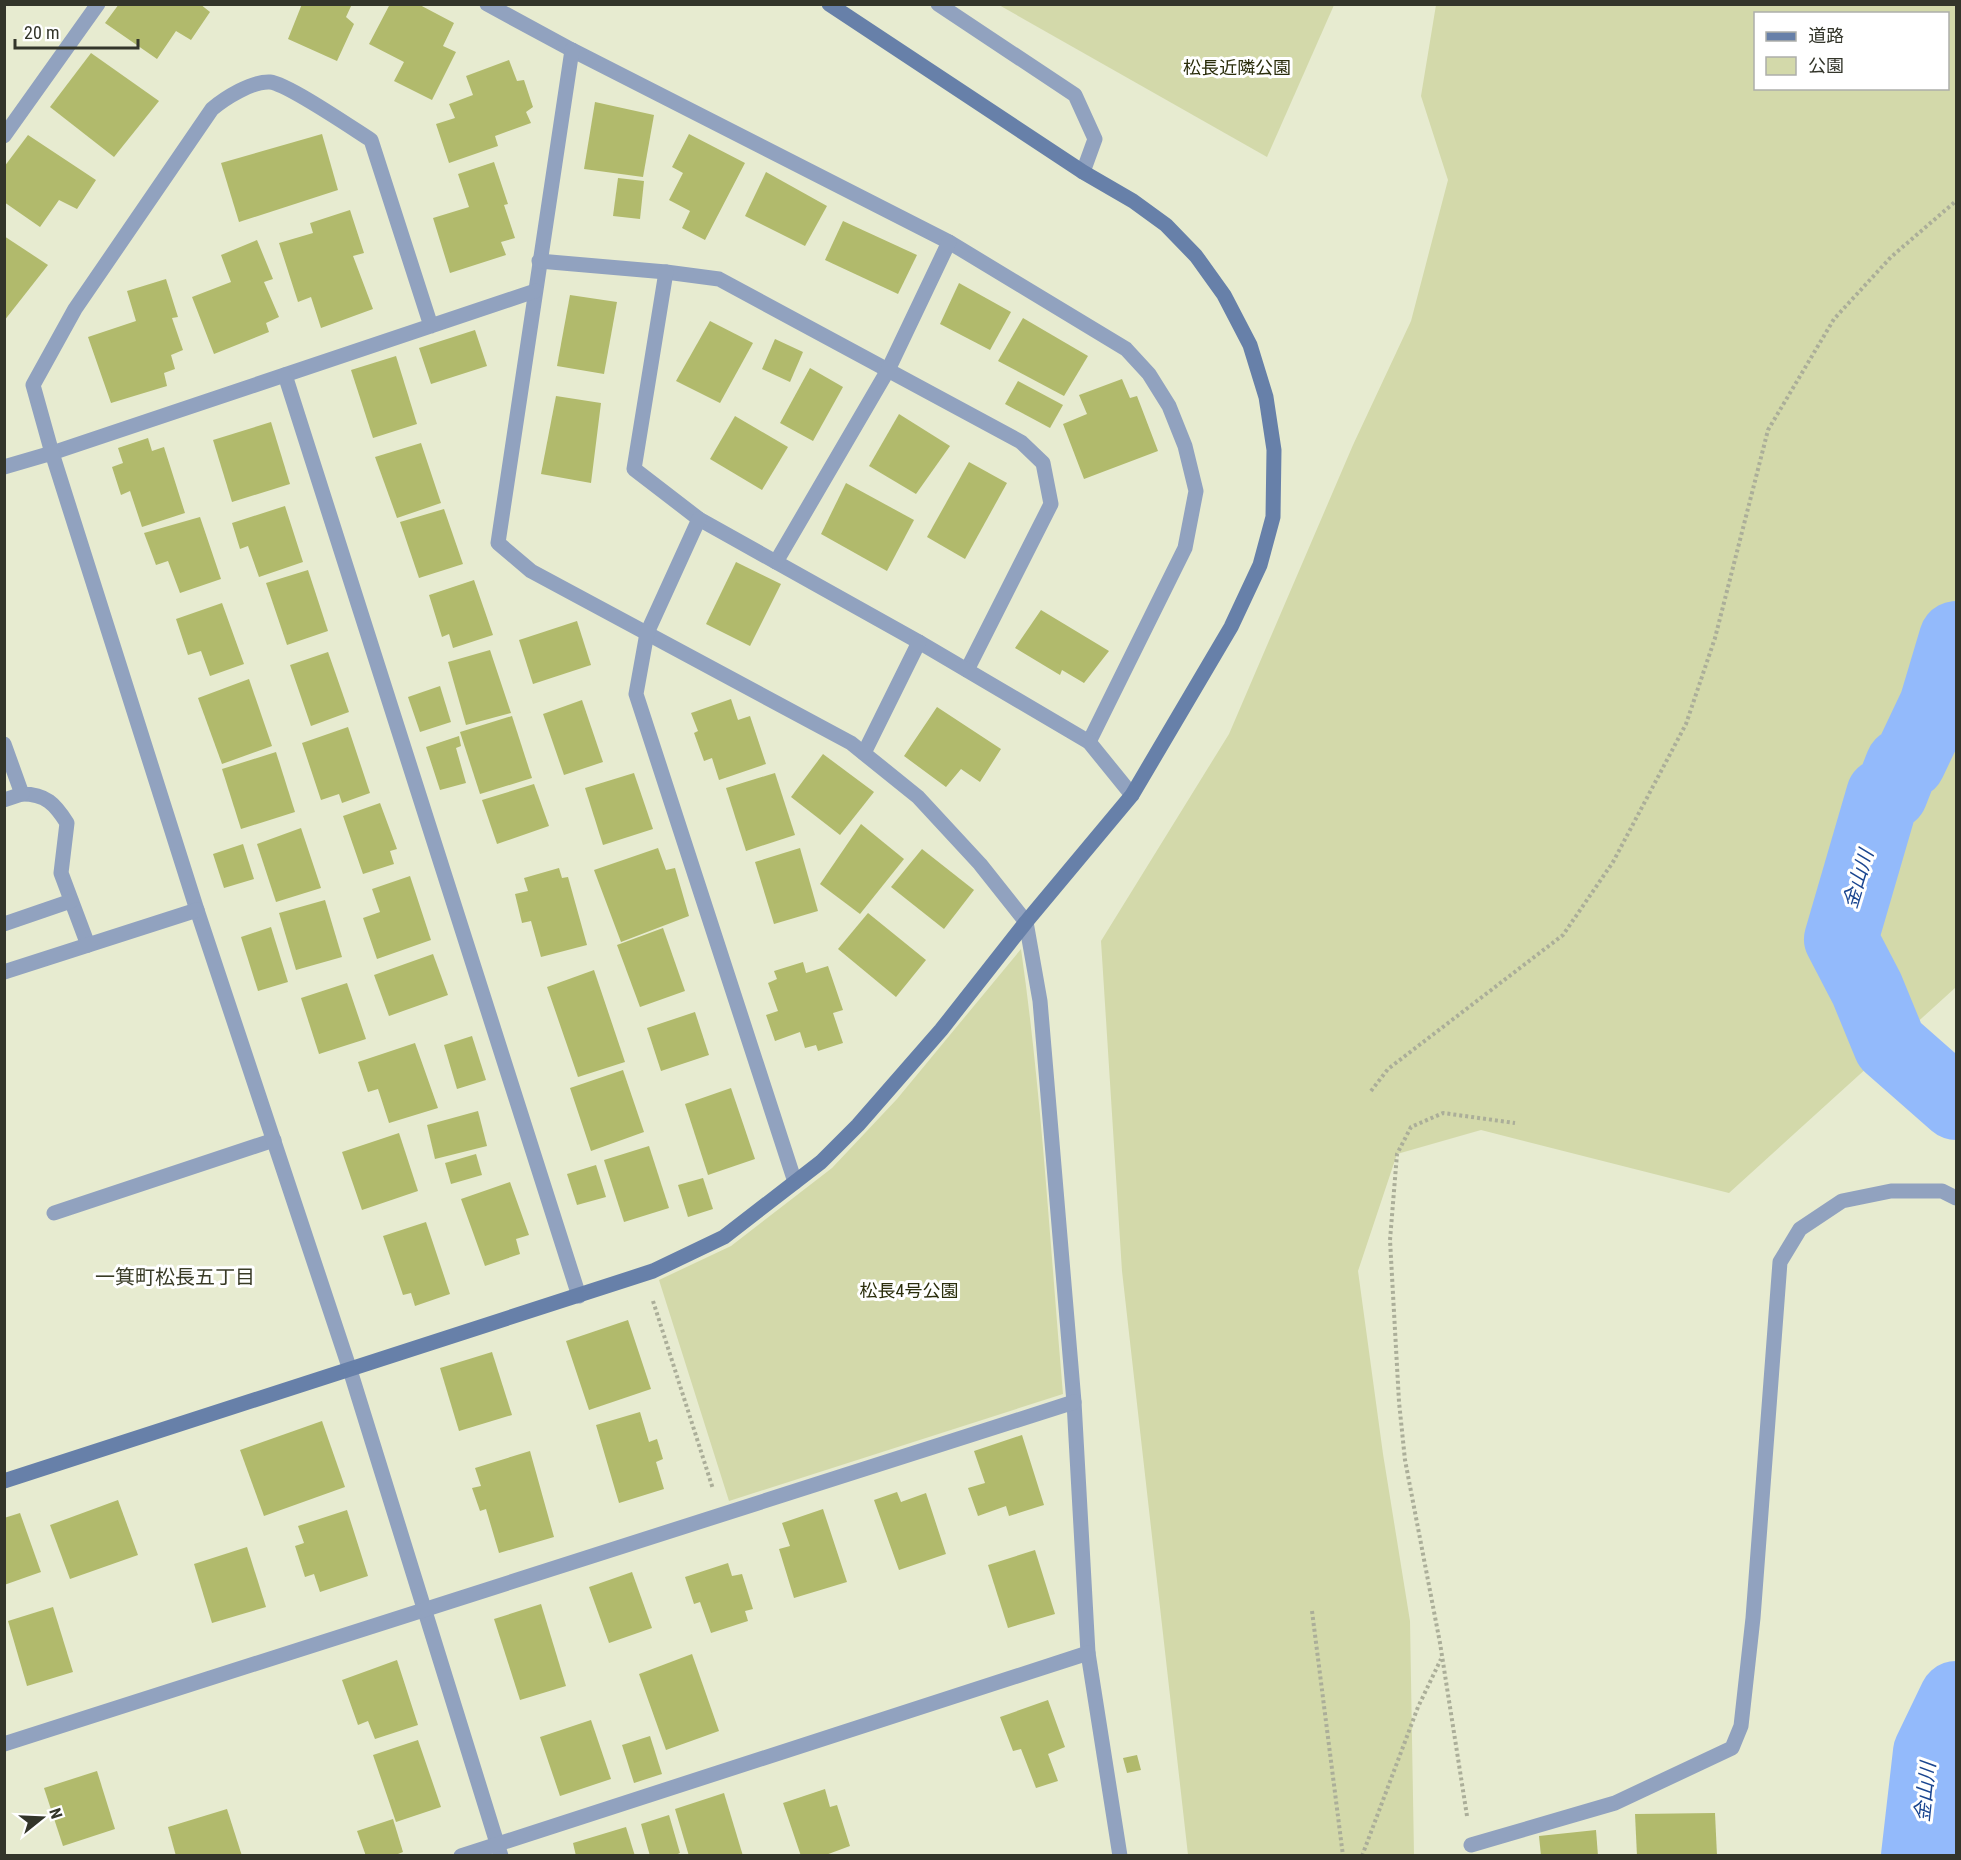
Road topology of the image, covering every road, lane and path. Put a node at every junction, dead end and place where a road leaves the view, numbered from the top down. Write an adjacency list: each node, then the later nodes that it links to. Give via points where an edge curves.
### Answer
1 (98, 4): 6 (street)
2 (487, 4): 5 (street)
3 (829, 4): 7 (street)
4 (938, 4): 7 (street, via 1075,95 1095,139)
5 (572, 50): 9 (street); 10 (street)
6 (4, 136)
7 (1083, 172): 27 (street, via 1166,225 1196,256 1224,295 1250,345 1266,397 1274,450 1273,517 1260,565 1231,627)
8 (1956, 201): 35 (path, via 1891,257 1834,319 1768,430 1715,638 1686,724 1612,862 1563,935 1388,1069)
9 (949, 242): 14 (street); 23 (street, via 1126,349 1149,374 1169,406 1185,446 1196,491 1185,548)
10 (539, 261): 11 (street); 12 (street)
11 (666, 272): 14 (street, via 719,279); 18 (street, via 634,469)
12 (535, 291): 13 (street); 20 (street, via 498,543 531,572)
13 (431, 326): 15 (street); 16 (street, via 371,140 270,82 247,88 212,109 75,309 33,385)
14 (888, 370): 19 (street); 22 (street, via 1020,442 1043,463 1051,504)
15 (285, 375): 16 (street); 42 (street)
16 (52, 453): 17 (street); 30 (street)
17 (4, 467)
18 (699, 519): 19 (street); 20 (street)
19 (776, 562): 21 (street)
20 (647, 633): 25 (street); 38 (street, via 636,694)
21 (919, 642): 22 (street); 25 (street)
22 (967, 670): 23 (street)
23 (1089, 742): 27 (street)
24 (4, 744): 26 (street)
25 (864, 753): 31 (street, via 918,797 980,864)
26 (22, 794): 28 (street); 29 (street, via 34,794 54,804 67,823 61,873)
27 (1132, 795): 31 (street)
28 (4, 800)
29 (71, 901): 32 (street); 33 (street)
30 (197, 910): 33 (street); 37 (street)
31 (1026, 922): 38 (street, via 941,1030 858,1125); 44 (street, via 1040,1001)
32 (4, 924)
33 (88, 945): 34 (street)
34 (4, 972)
35 (1371, 1091)
36 (1515, 1123): 50 (path, via 1443,1113 1411,1127 1397,1154 1390,1240 1399,1402 1405,1460)
37 (274, 1140): 40 (street); 43 (street)
38 (795, 1182): 41 (street, via 724,1237)
39 (1956, 1198): 52 (street, via 1942,1191 1891,1191 1842,1201 1800,1229 1780,1262 1753,1618 1741,1726 1732,1748 1615,1803)
40 (54, 1213)
41 (644, 1274): 42 (street); 46 (path)
42 (579, 1296): 43 (street)
43 (350, 1370): 45 (street); 47 (street)
44 (1074, 1402): 46 (street); 49 (street)
45 (4, 1482)
46 (721, 1515): 47 (street)
47 (424, 1610): 51 (street); 53 (street)
48 (1312, 1611): 56 (path)
49 (1088, 1653): 53 (street); 55 (street)
50 (1442, 1657): 52 (path); 57 (path, via 1418,1707)
51 (4, 1744)
52 (1471, 1845)
53 (499, 1850): 54 (street)
54 (461, 1856)
55 (1120, 1856)
56 (1343, 1856)
57 (1362, 1856)

